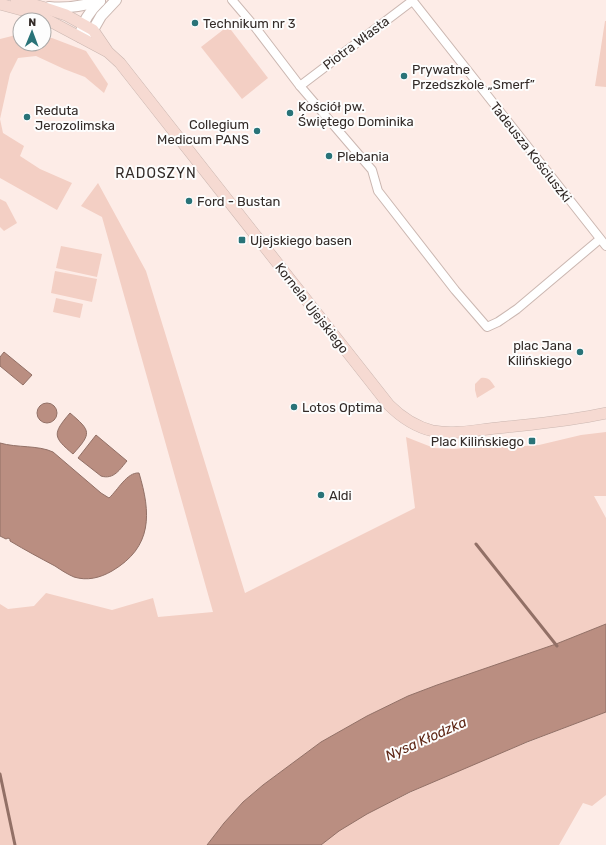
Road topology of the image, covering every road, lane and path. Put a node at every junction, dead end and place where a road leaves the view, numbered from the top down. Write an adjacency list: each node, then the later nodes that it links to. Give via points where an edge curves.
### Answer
1 (16, 0): 7 (main road, Kornela Ujejskiego)
2 (101, 0): 7 (street, via 76,7); 8 (street, via 90,11)
3 (116, 0): 9 (street, via 101,16)
4 (232, 0): 12 (street)
5 (412, 0): 12 (street, Piotra Własta); 13 (street, Tadeusza Kościuszki)
6 (0, 4): 10 (main road, Kornela Ujejskiego, via 33,13)
7 (42, 7): 8 (main road, Kornela Ujejskiego)
8 (83, 24): 9 (main road, Kornela Ujejskiego); 10 (street)
9 (93, 30): 10 (street); 11 (main road, Kornela Ujejskiego)
10 (80, 37): 11 (main road, Kornela Ujejskiego)
11 (108, 52): 16 (main road, Kornela Ujejskiego, via 120,63 397,413 420,427 445,432)
12 (300, 86): 13 (street, via 372,170 378,191 487,328 517,308)
13 (600, 239): 14 (street, Tadeusza Kościuszki)
14 (606, 246)
15 (606, 413): 16 (main road, Kornela Ujejskiego)
16 (584, 418): 17 (main road, Kornela Ujejskiego)
17 (606, 419)

